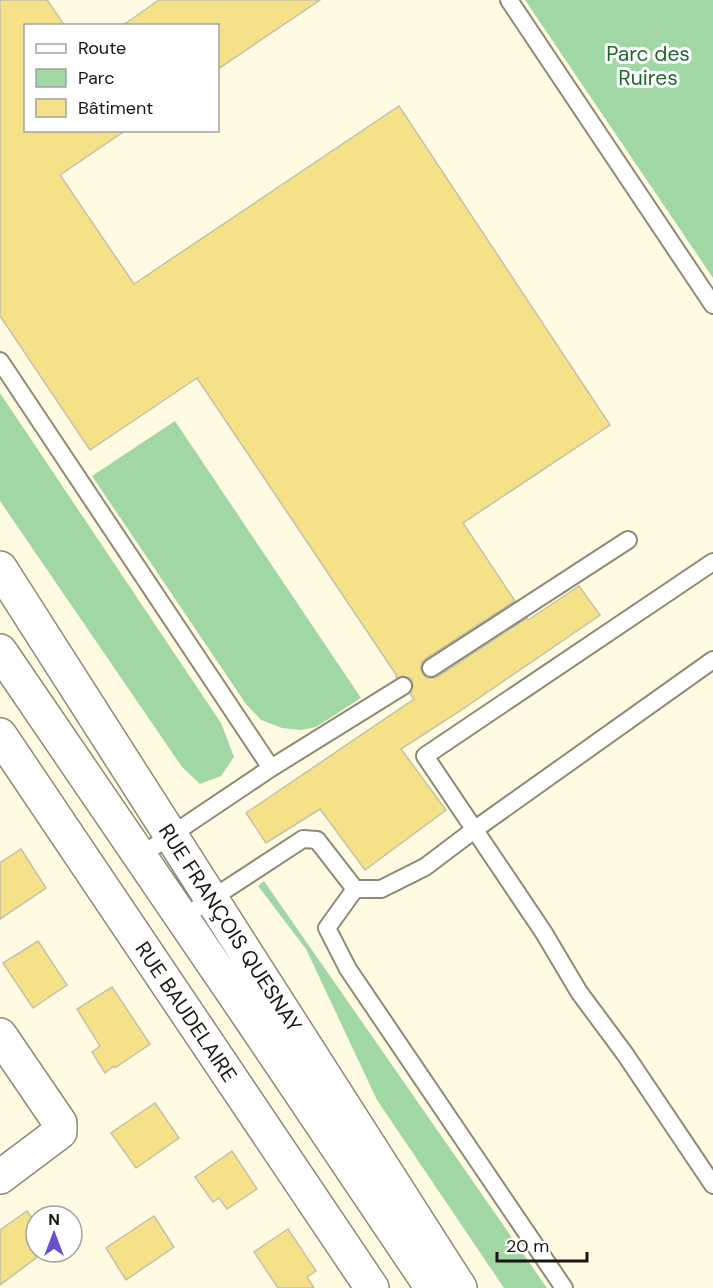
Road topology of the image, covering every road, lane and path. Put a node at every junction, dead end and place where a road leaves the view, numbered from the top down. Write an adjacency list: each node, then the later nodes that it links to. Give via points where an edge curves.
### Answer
1 (509, 0): 2 (lane)
2 (713, 305)
3 (0, 361): 12 (lane)
4 (628, 540): 9 (lane)
5 (713, 562): 13 (lane, via 425,756)
6 (0, 568): 14 (street, RUE FRANÇOIS QUESNAY)
7 (0, 651): 15 (street, RUE FRANÇOIS QUESNAY)
8 (713, 660): 13 (lane)
9 (431, 668)
10 (403, 686): 12 (lane)
11 (0, 735): 22 (street, RUE BAUDELAIRE)
12 (270, 768): 14 (lane)
13 (474, 830): 16 (lane, via 425,867 381,889); 21 (lane, via 579,992)
14 (171, 836): 15 (lane); 17 (street, RUE FRANÇOIS QUESNAY)
15 (140, 856): 18 (street, RUE FRANÇOIS QUESNAY)
16 (355, 889): 17 (lane, via 317,840 303,839); 25 (lane, via 327,928 348,969)
17 (212, 900): 18 (lane); 24 (street, RUE FRANÇOIS QUESNAY)
18 (182, 918): 23 (street, RUE FRANÇOIS QUESNAY)
19 (0, 1035): 20 (street, via 60,1124 60,1132)
20 (0, 1177)
21 (713, 1185)
22 (372, 1288)
23 (432, 1288)
24 (460, 1288)
25 (564, 1288)

